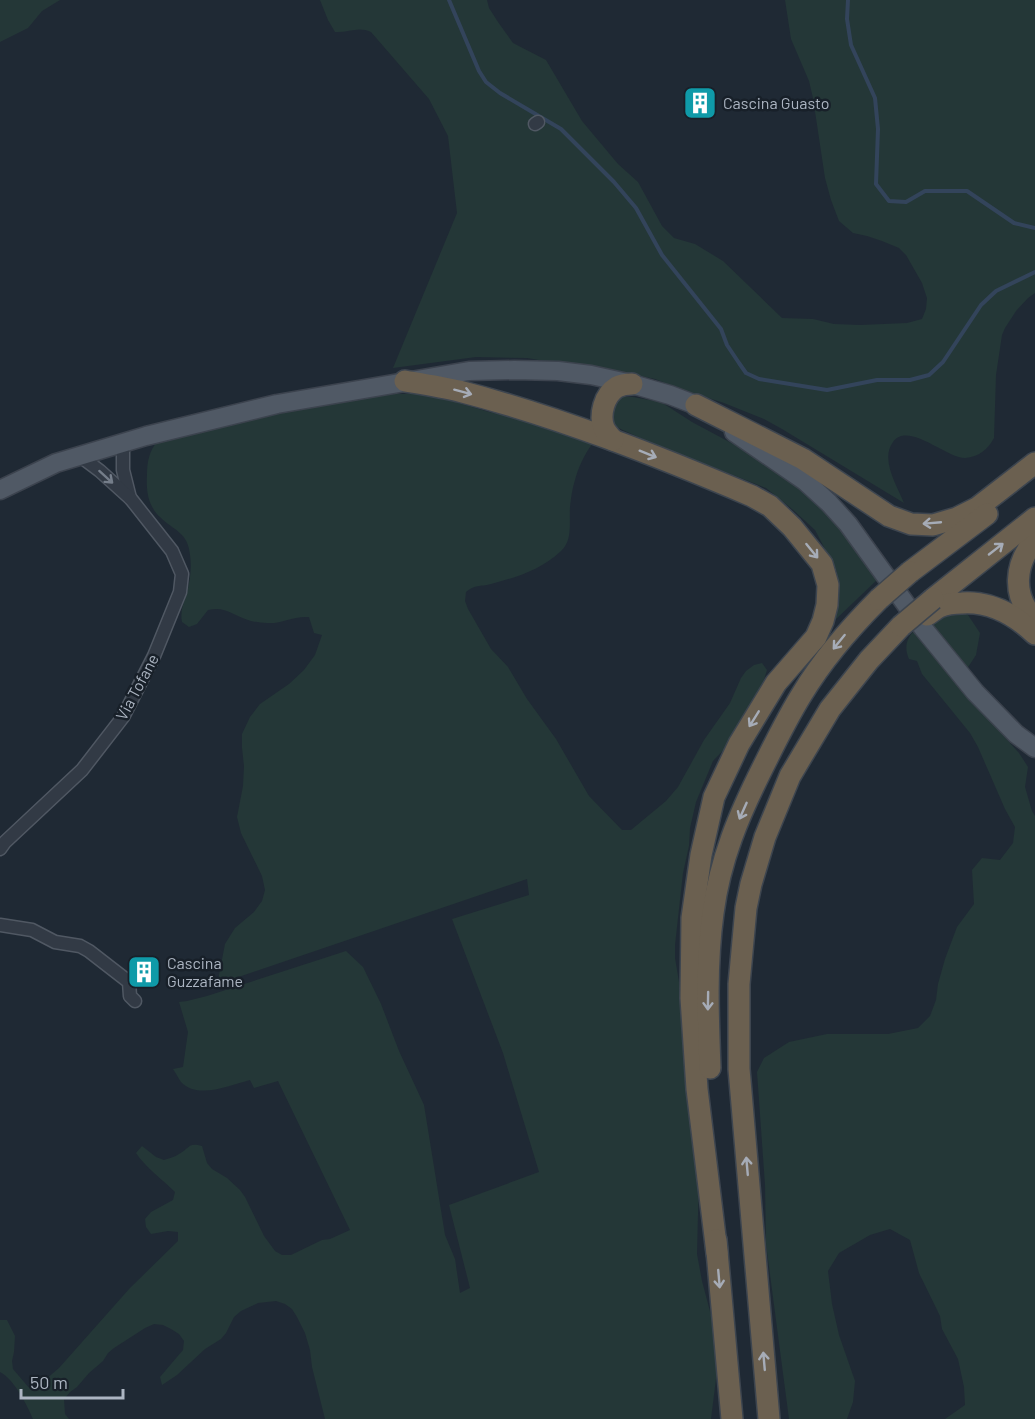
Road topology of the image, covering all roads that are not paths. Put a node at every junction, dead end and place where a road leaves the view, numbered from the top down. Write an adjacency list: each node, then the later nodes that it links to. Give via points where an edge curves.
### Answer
1 (405, 381): 2 (main road, via 469,371 514,370 591,375); 4 (highway, one-way to 4, via 497,402); 5 (main road, via 277,404)
2 (632, 384): 3 (main road); 4 (highway, via 615,388 604,404 603,422)
3 (696, 405): 7 (highway, one-way to 3, via 978,508 933,525 911,524 889,516 803,459); 16 (main road, via 805,481 829,503 923,628 975,692)
4 (613, 440): 22 (highway, one-way to 22, via 770,506 822,564 828,585 827,605 816,638 776,683 739,744 714,797 701,855 692,918 691,998 697,1089)
5 (123, 443): 6 (main road); 10 (street, Via Tofane, via 123,470)
6 (80, 456): 9 (main road); 10 (street, Via Tofane, one-way to 10)
7 (1035, 463)
8 (1035, 477): 22 (highway, one-way to 22, bridge, via 910,572 855,622 802,694 732,835 720,874 709,957)
9 (0, 490)
10 (130, 499): 19 (street, Via Tofane, via 172,551 182,574 180,592 123,717 82,771)
11 (1035, 518): 13 (highway, one-way to 11)
12 (1035, 540): 14 (highway, via 1020,563 1019,592)
13 (930, 607): 15 (highway, via 968,602 996,607); 24 (highway, one-way to 13, bridge, via 739,1070 742,935 751,884 790,776 830,709 869,660)
14 (1035, 619)
15 (1035, 634)
16 (1016, 734): 17 (main road); 18 (main road)
17 (1035, 748)
18 (1035, 761)
19 (0, 849)
20 (0, 925): 21 (street, via 32,930 55,942 80,946 129,982 130,996)
21 (135, 1001)
22 (717, 1253): 23 (highway, one-way to 23)
23 (732, 1419)
24 (769, 1419)

